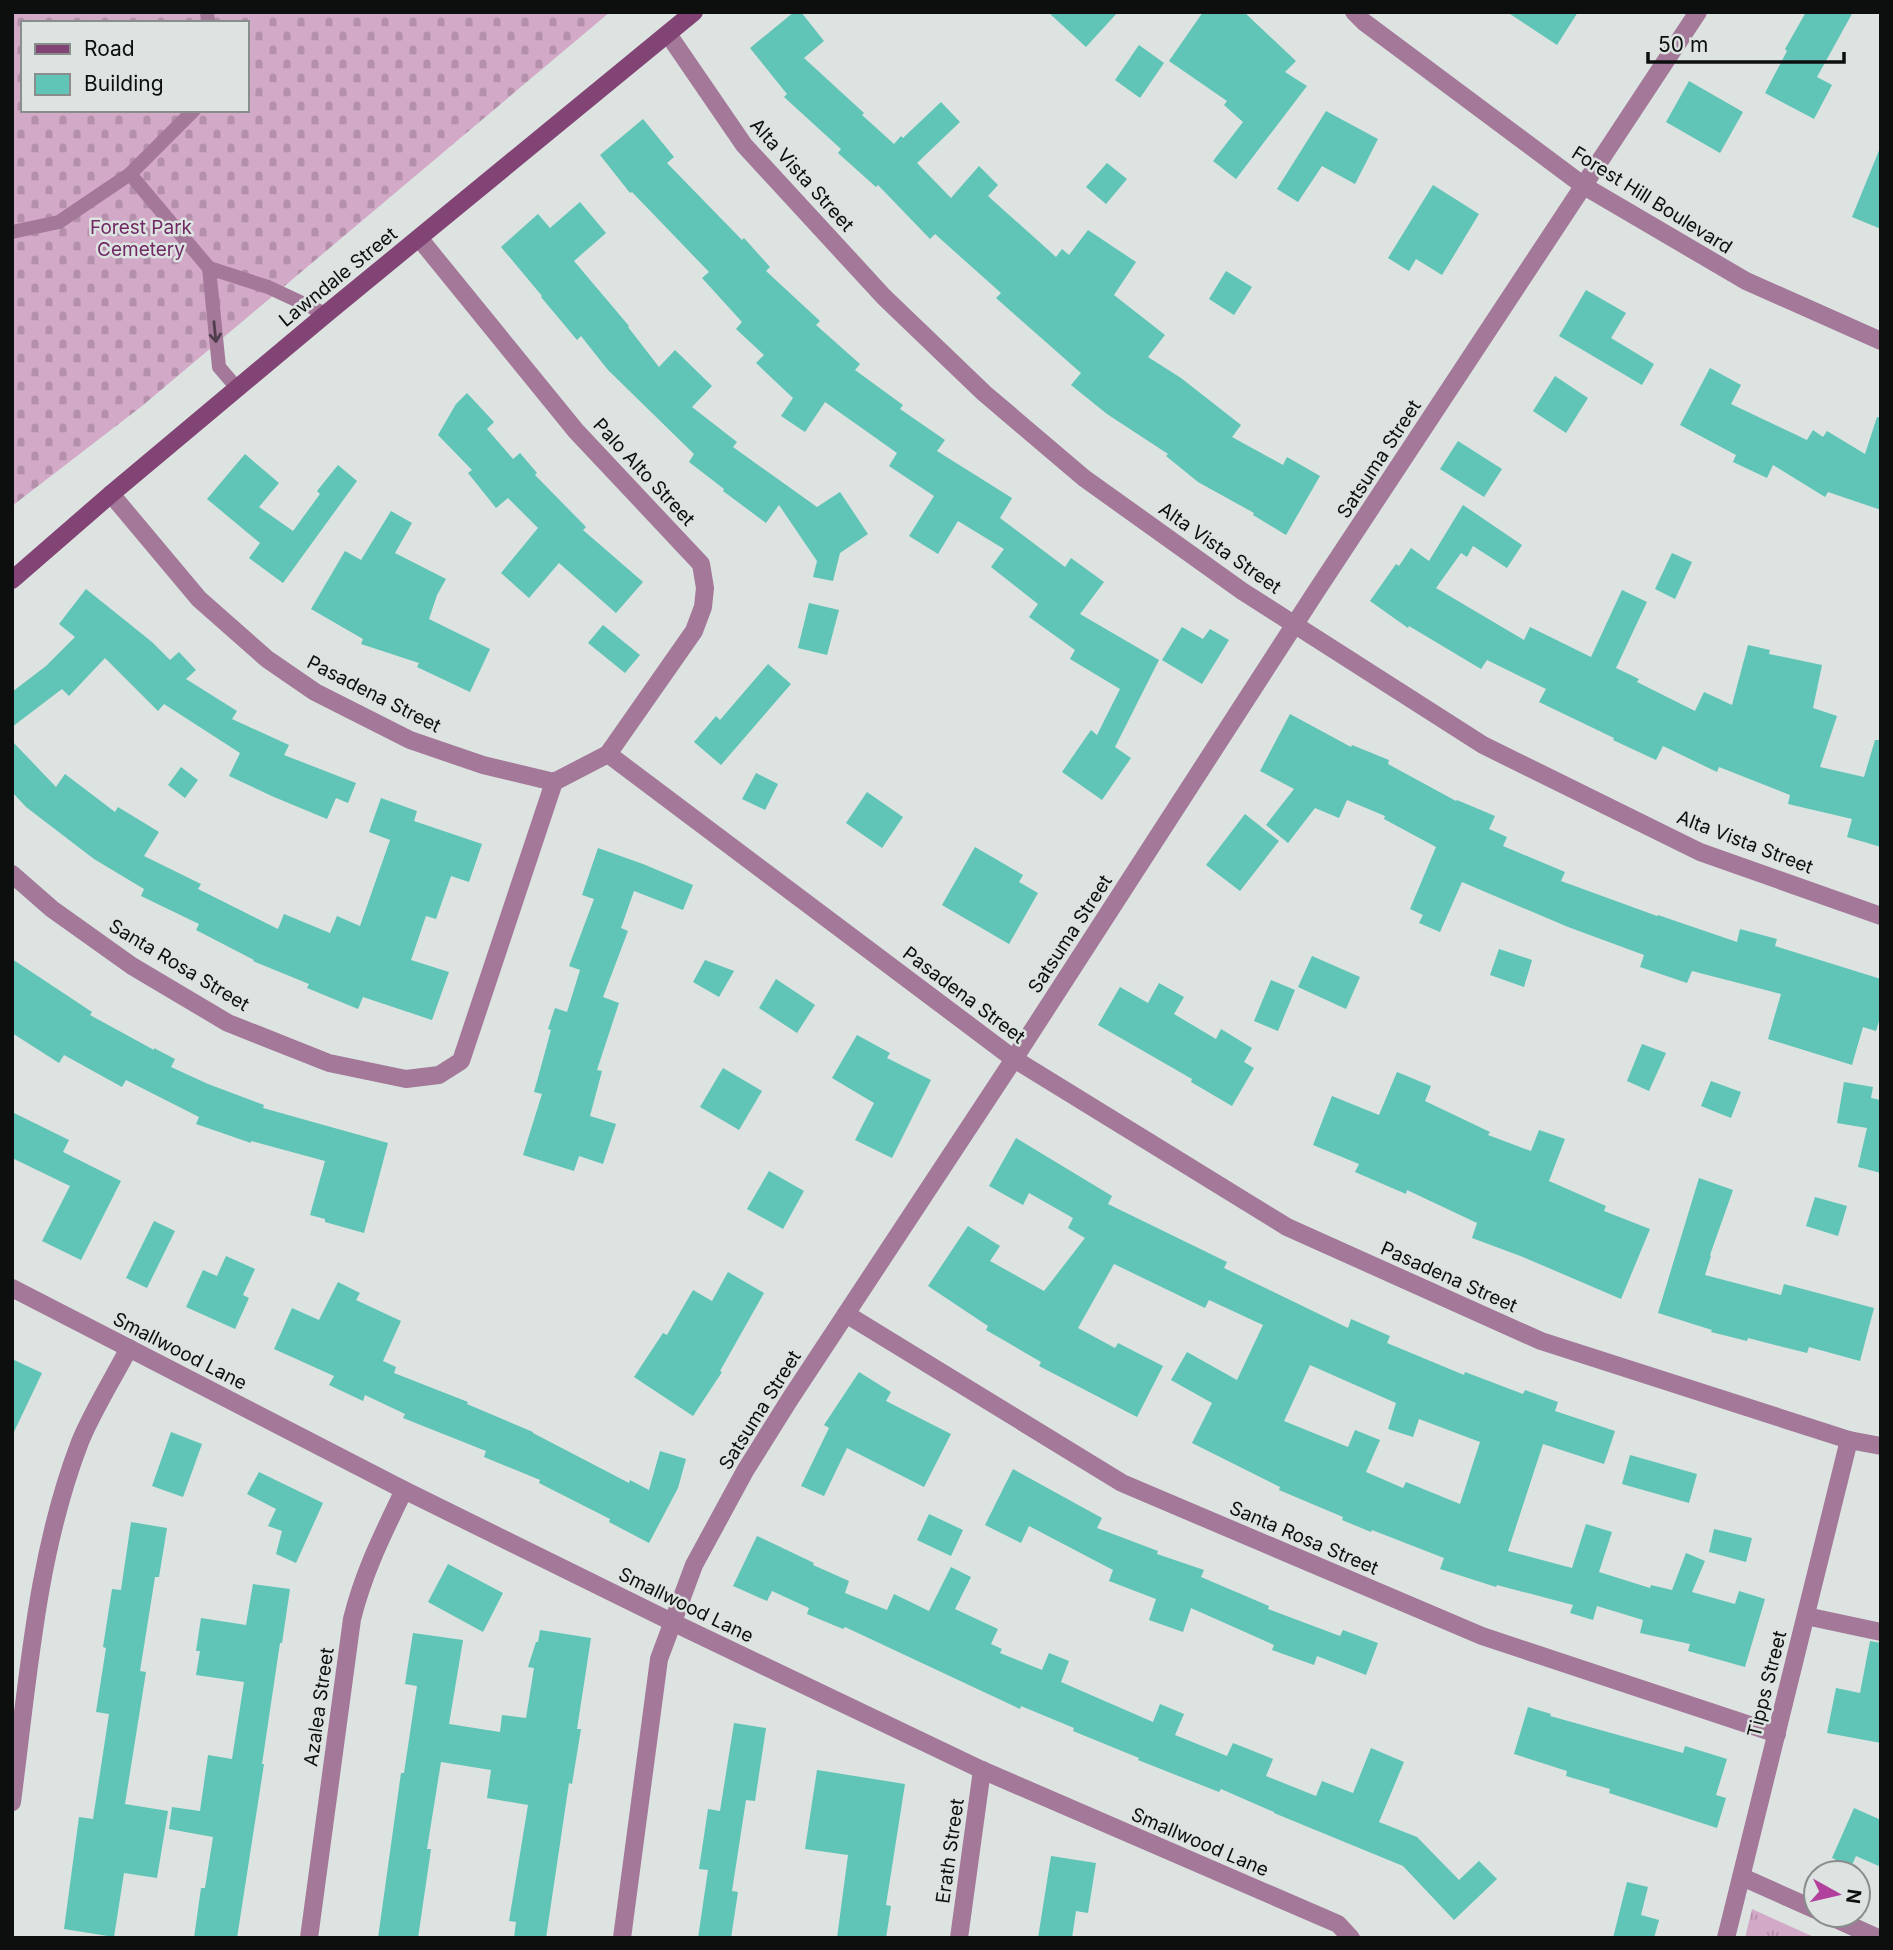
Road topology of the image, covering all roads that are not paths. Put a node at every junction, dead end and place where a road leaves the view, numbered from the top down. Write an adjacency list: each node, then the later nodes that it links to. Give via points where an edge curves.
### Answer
1 (694, 12): 4 (main road, Lawndale Street)
2 (1354, 12): 7 (street, Forest Hill Boulevard)
3 (1698, 12): 7 (street, Satsuma Street)
4 (668, 34): 9 (main road, Lawndale Street); 16 (street, Alta Vista Street, via 744,145 884,297 984,393 1084,478)
5 (192, 112): 6 (lane)
6 (130, 174): 8 (lane, via 58,222); 10 (lane)
7 (1584, 186): 12 (street, Forest Hill Boulevard, via 1746,281); 16 (street, Satsuma Street)
8 (12, 232)
9 (419, 238): 11 (main road, Lawndale Street); 17 (street, Palo Alto Street, via 576,431 701,564 705,588 694,631)
10 (209, 268): 11 (lane); 13 (lane, one-way to 13, via 219,367)
11 (326, 313): 13 (main road, Lawndale Street)
12 (1881, 341)
13 (237, 388): 14 (main road, Lawndale Street)
14 (110, 494): 15 (main road, Lawndale Street); 18 (street, Pasadena Street, via 199,599 267,659 315,692 410,740 482,765)
15 (12, 580)
16 (1295, 624): 20 (street, Alta Vista Street, via 1495,751 1700,852); 21 (street, Satsuma Street)
17 (608, 754): 18 (street); 21 (street, Pasadena Street)
18 (554, 782): 19 (street, Santa Rosa Street, via 461,1061 439,1075 406,1079 329,1063 228,1023 132,966 52,909)
19 (12, 873)
20 (1881, 915)
21 (1014, 1059): 23 (street, Satsuma Street); 25 (street, Pasadena Street, via 1287,1227 1541,1341)
22 (12, 1287): 24 (street, Smallwood Lane)
23 (846, 1314): 29 (street, Satsuma Street, via 745,1471 694,1565); 31 (street, Santa Rosa Street, via 1122,1483 1482,1636)
24 (129, 1348): 27 (street, Smallwood Lane); 33 (street, via 81,1439 45,1560)
25 (1849, 1440): 26 (street, Pasadena Street); 28 (street, Tipps Street)
26 (1881, 1446)
27 (404, 1490): 29 (street, Smallwood Lane); 37 (street, Azalea Street, via 371,1558 352,1619)
28 (1806, 1616): 30 (street); 31 (street, Tipps Street)
29 (672, 1622): 32 (street, Smallwood Lane); 38 (street, Satsuma Street, via 659,1659)
30 (1881, 1632)
31 (1777, 1734): 34 (street, Tipps Street)
32 (982, 1770): 39 (street, Erath Street); 40 (street, Smallwood Lane, via 1338,1924)
33 (12, 1802)
34 (1742, 1877): 35 (street); 41 (street, Tipps Street)
35 (1802, 1904)
36 (1858, 1929): 42 (street)
37 (309, 1938)
38 (622, 1938)
39 (959, 1938)
40 (1351, 1938)
41 (1726, 1938)
42 (1878, 1938)

